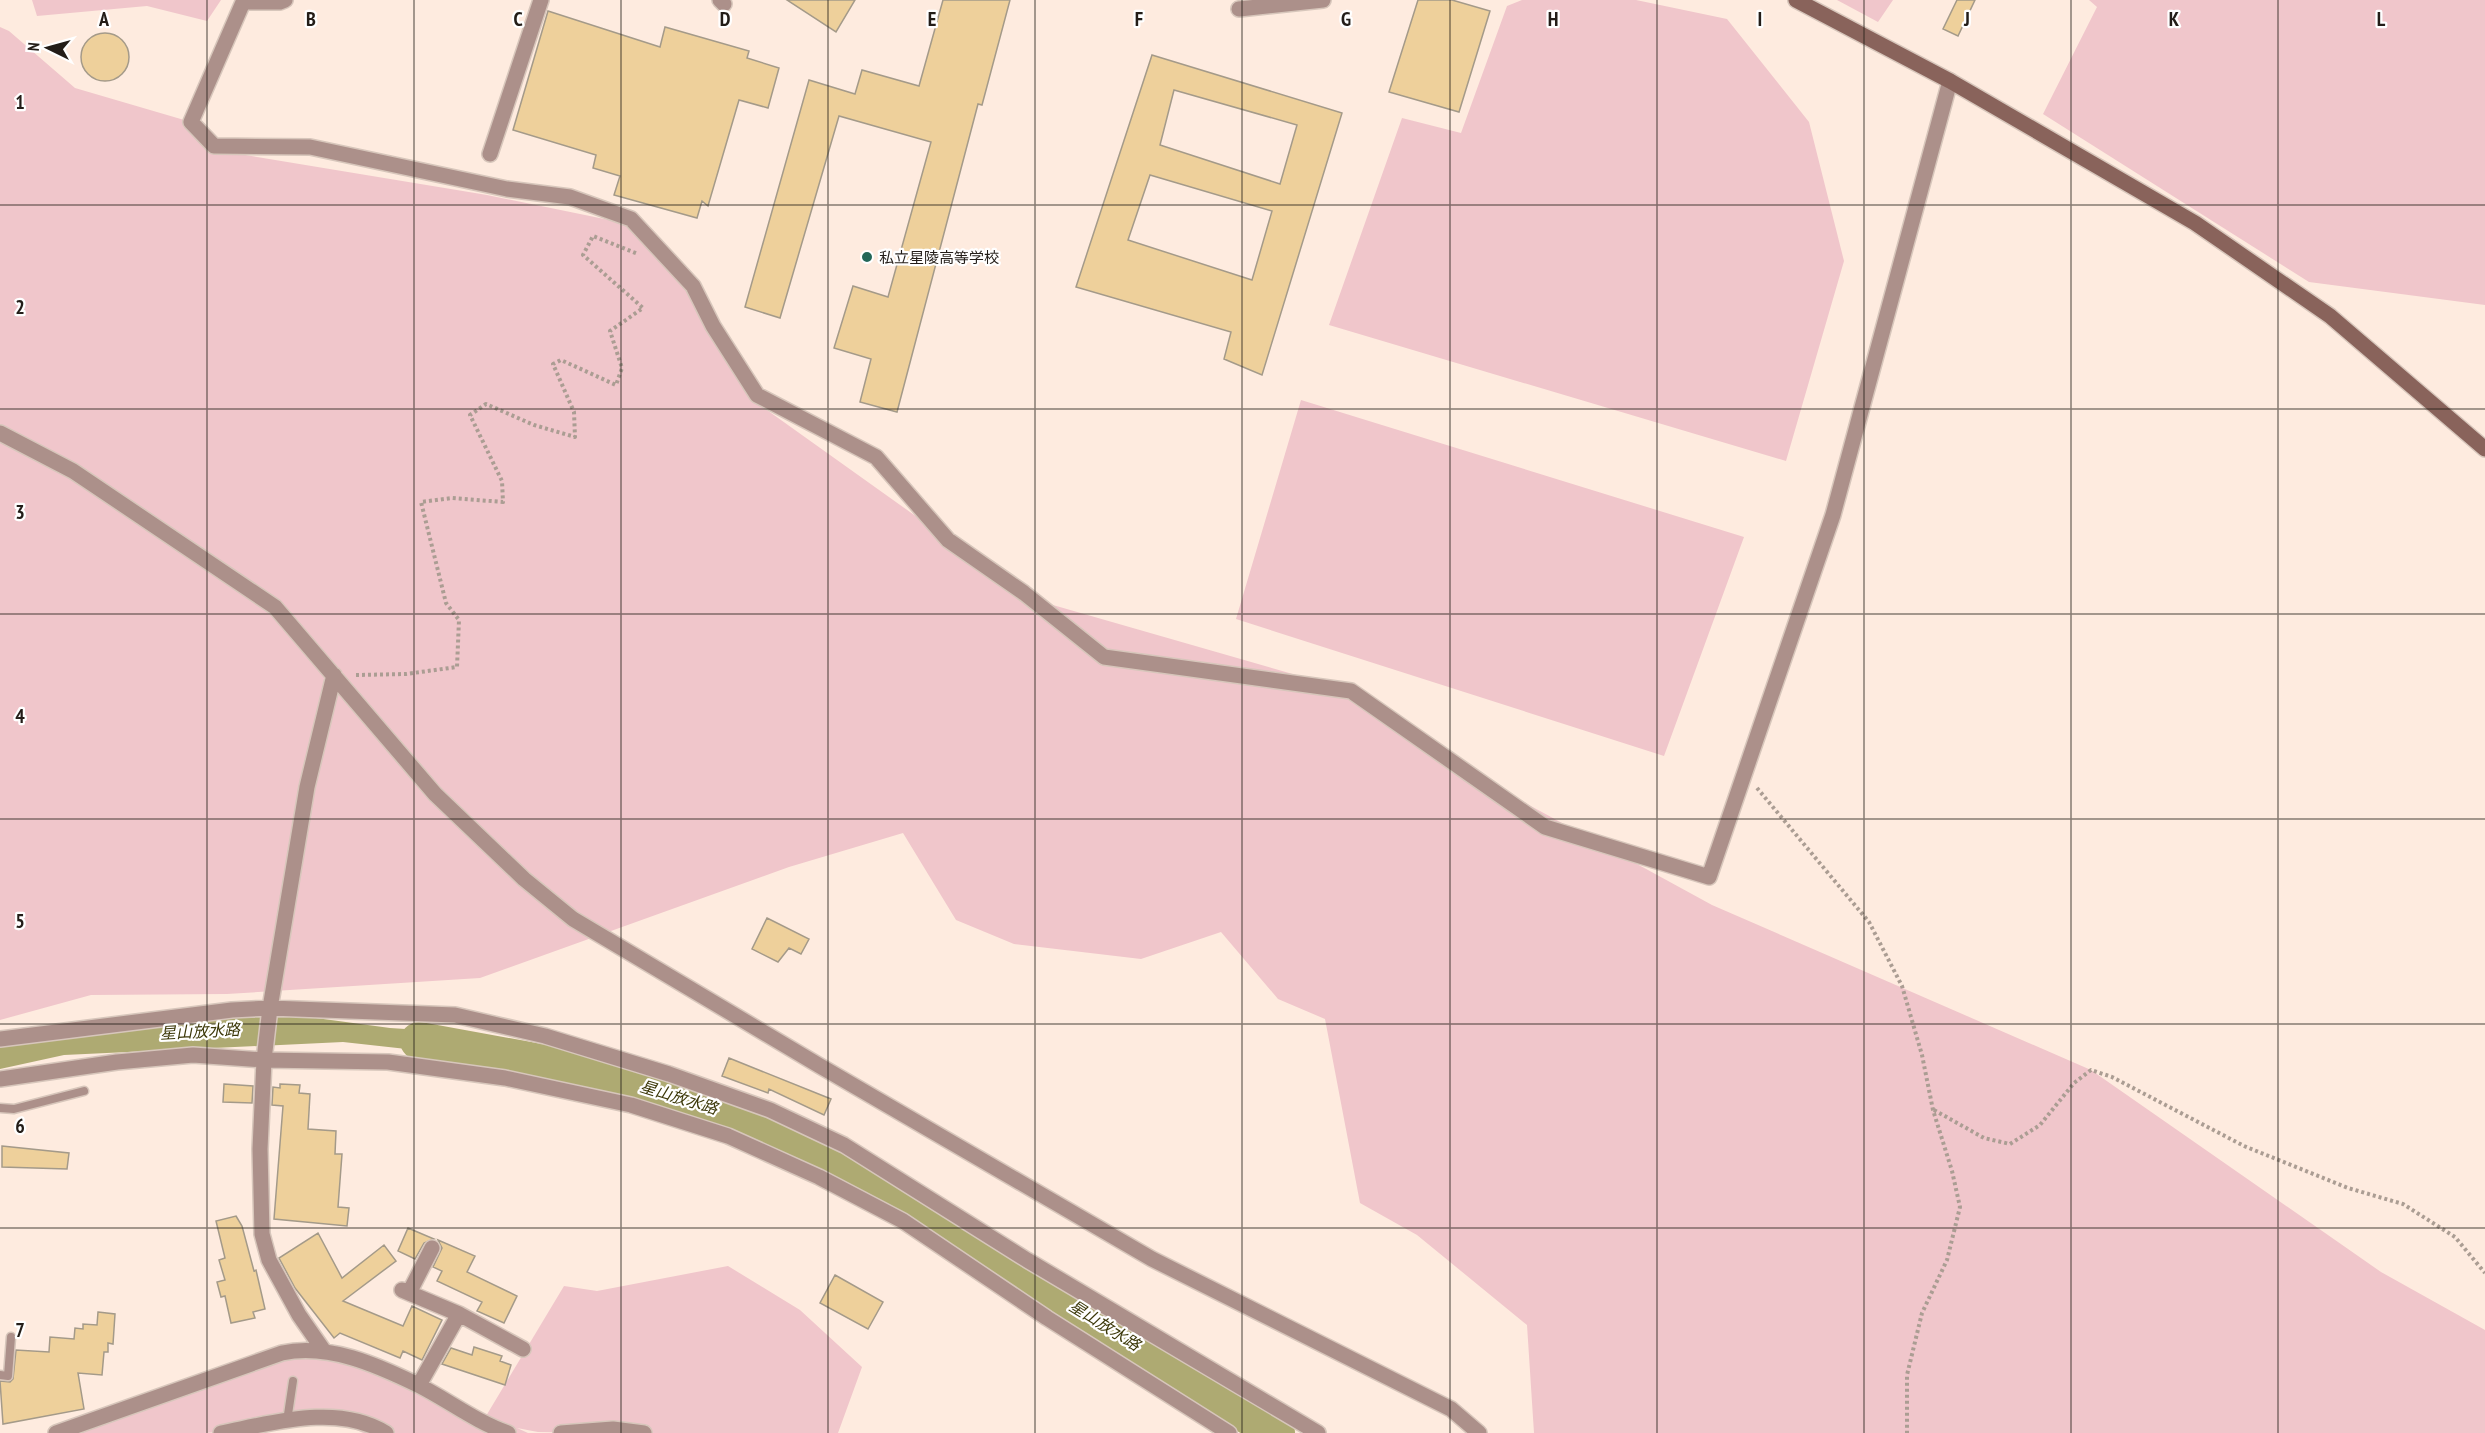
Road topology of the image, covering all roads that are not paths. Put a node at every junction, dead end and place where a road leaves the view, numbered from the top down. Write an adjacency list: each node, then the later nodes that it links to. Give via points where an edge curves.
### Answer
1 (285, 0): 5 (street)
2 (541, 0): 8 (street)
3 (1323, 0): 6 (street)
4 (1796, 0): 7 (street)
5 (244, 1): 7 (street, via 191,122 214,146 310,147 507,189 570,197 632,219 693,286 713,326 757,395 876,457 948,540 1024,593 1104,657 1351,691 1545,827 1709,876 1833,515)
6 (1239, 9)
7 (1950, 81): 10 (street, via 2195,223 2269,273 2330,316)
8 (490, 154)
9 (0, 433): 11 (street, via 73,471 274,607)
10 (2485, 449)
11 (334, 675): 12 (street, via 307,787); 36 (street, via 435,794 524,879 573,919 1152,1259 1451,1409)
12 (270, 1008): 13 (street); 14 (street); 35 (street, via 454,1015 568,1043 770,1110 844,1145)
13 (0, 1039)
14 (264, 1060): 15 (street, via 194,1055); 22 (street, via 262,1234 269,1260); 34 (street, via 388,1062 505,1078 631,1105 728,1136 903,1221)
15 (0, 1079)
16 (84, 1091): 17 (lane, via 14,1109)
17 (0, 1108)
18 (432, 1248): 19 (street, via 406,1291)
19 (459, 1314): 21 (street); 25 (street)
20 (11, 1337): 23 (lane, via 9,1377)
21 (523, 1349)
22 (324, 1351): 25 (street); 28 (street, via 302,1349 282,1353)
23 (0, 1376)
24 (293, 1381): 26 (lane)
25 (419, 1385): 31 (street)
26 (287, 1422): 27 (street, via 321,1417); 29 (street)
27 (361, 1428): 30 (street)
28 (56, 1433)
29 (221, 1433)
30 (386, 1433)
31 (508, 1433)
32 (561, 1433): 33 (street, via 613,1428)
33 (644, 1433)
34 (1228, 1433)
35 (1318, 1433)
36 (1479, 1433)

